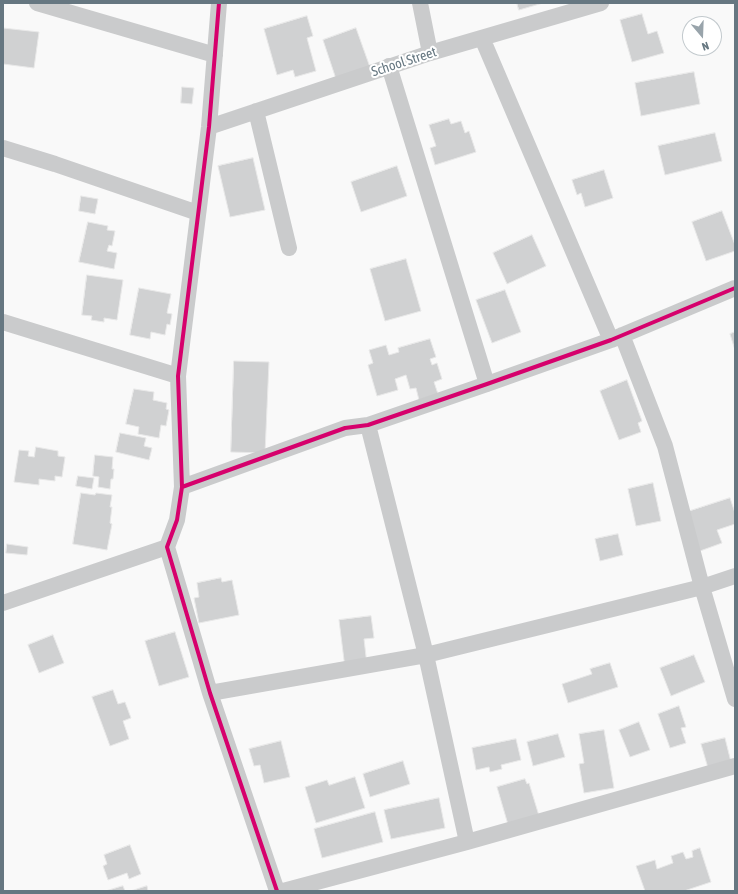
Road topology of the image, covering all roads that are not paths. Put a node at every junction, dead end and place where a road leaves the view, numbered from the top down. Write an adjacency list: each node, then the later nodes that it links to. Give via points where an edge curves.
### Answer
1 (38, 3): 7 (street)
2 (219, 3): 7 (street)
3 (420, 3): 6 (street)
4 (601, 3): 5 (street, School Street)
5 (482, 38): 6 (street, School Street); 16 (street)
6 (430, 53): 8 (street, School Street)
7 (215, 55): 10 (street)
8 (389, 66): 9 (street, School Street); 18 (street)
9 (256, 111): 10 (street, School Street); 13 (street)
10 (210, 126): 12 (street)
11 (3, 148): 12 (street)
12 (198, 213): 17 (street)
13 (289, 248)
14 (735, 288): 16 (street)
15 (3, 322): 17 (street)
16 (616, 337): 18 (street); 23 (street, via 665,446)
17 (178, 376): 20 (street)
18 (487, 384): 19 (street)
19 (368, 424): 20 (street, via 345,428); 25 (street)
20 (182, 487): 21 (street, via 178,520)
21 (167, 547): 24 (street); 26 (street)
22 (735, 576): 23 (street)
23 (702, 587): 25 (street); 27 (street)
24 (3, 603)
25 (426, 655): 26 (street); 29 (street)
26 (210, 693): 30 (street)
27 (735, 699)
28 (735, 766): 29 (street)
29 (467, 842): 31 (street)
30 (277, 891)
31 (283, 891)

